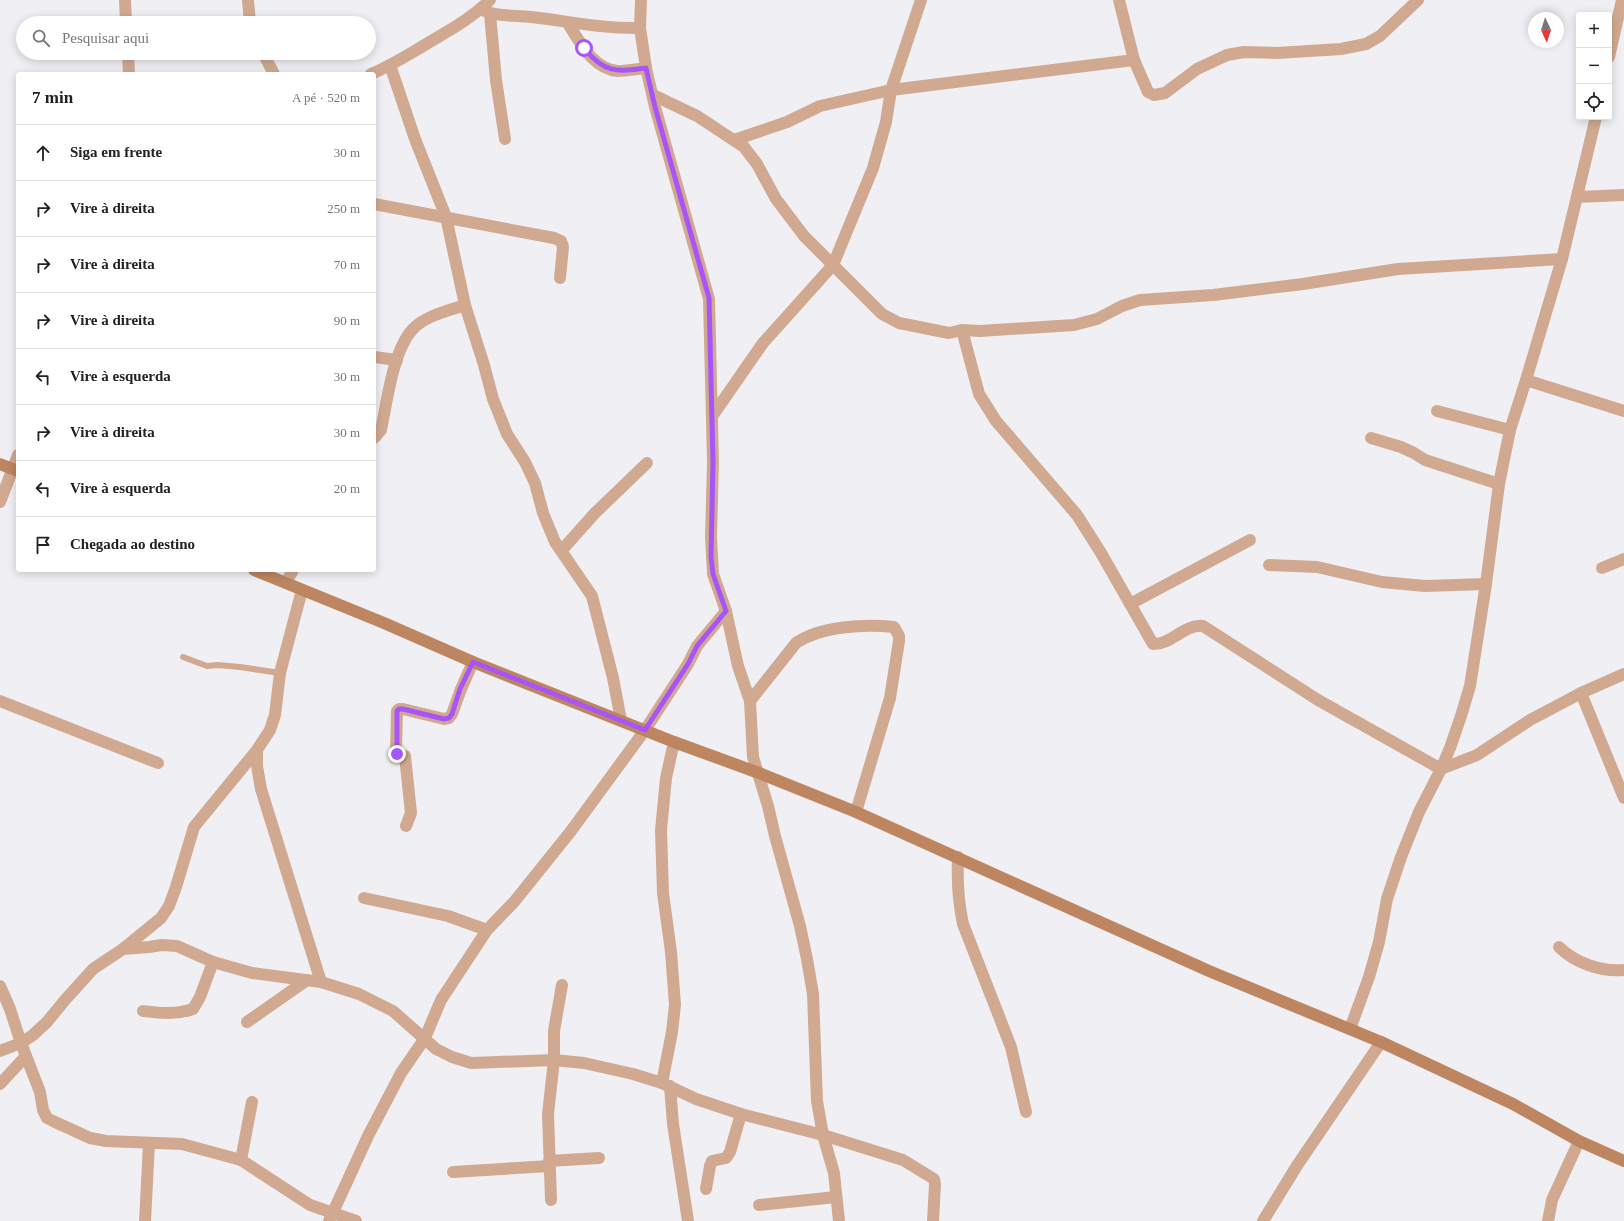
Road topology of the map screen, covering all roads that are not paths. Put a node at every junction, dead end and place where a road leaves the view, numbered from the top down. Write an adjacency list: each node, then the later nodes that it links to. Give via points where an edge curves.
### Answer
1 (125, 0): 10 (street)
2 (248, 0): 11 (street)
3 (490, 0): 9 (street)
4 (641, 0): 13 (street)
5 (921, 0): 23 (street)
6 (1119, 0): 17 (street)
7 (1418, 0): 17 (street, via 1380,36 1366,44 1341,49 1277,53 1244,52 1227,55 1197,69 1165,93 1148,92)
8 (1622, 0): 14 (street)
9 (485, 12): 12 (street); 18 (street); 26 (street)
10 (126, 16)
11 (249, 16)
12 (567, 22): 13 (street, via 615,29); 19 (street, via 593,60 606,68 616,71)
13 (640, 28): 19 (street)
14 (1611, 48)
15 (128, 60): 20 (street)
16 (267, 60): 21 (street)
17 (1134, 60): 23 (street)
18 (390, 65): 22 (street); 31 (street, via 415,139)
19 (646, 68): 24 (street)
20 (129, 72)
21 (273, 72)
22 (376, 72)
23 (891, 90): 27 (street, via 820,106 787,122); 33 (street, via 886,122 873,168)
24 (653, 95): 27 (street, via 697,116); 42 (street, via 709,298)
25 (1595, 120): 29 (street)
26 (505, 138)
27 (734, 140): 33 (street, via 744,147 757,164 776,199 804,236)
28 (1624, 195): 29 (street)
29 (1577, 197): 32 (street)
30 (376, 204): 31 (street)
31 (446, 217): 34 (street, via 561,241 563,247); 35 (street)
32 (1562, 259): 36 (street, via 1398,269 1221,294 1140,300 1097,319 1074,325); 39 (street)
33 (833, 266): 36 (street, via 882,314 899,323 949,333); 42 (street, via 763,343)
34 (560, 278)
35 (464, 305): 38 (street, via 428,319 412,330); 52 (street, via 493,399 507,434 535,483 549,529)
36 (962, 330): 61 (street, via 979,394 996,421 1077,515)
37 (376, 357): 38 (street)
38 (397, 360): 44 (street, via 381,430)
39 (1526, 380): 40 (street); 43 (street)
40 (1624, 410)
41 (1437, 412): 43 (street)
42 (713, 415): 62 (street, via 711,557 713,574)
43 (1510, 430): 49 (street)
44 (376, 436)
45 (1371, 438): 49 (street, via 1402,447 1425,460)
46 (648, 463): 52 (street, via 595,513)
47 (0, 464): 48 (street)
48 (16, 470): 50 (street)
49 (1499, 484): 59 (street)
50 (0, 502)
51 (1250, 540): 61 (street)
52 (562, 550): 70 (street, via 592,596)
53 (1624, 558): 55 (street)
54 (1269, 565): 59 (street, via 1317,567 1382,582 1425,586)
55 (1602, 568)
56 (259, 572): 58 (street)
57 (292, 572): 58 (street)
58 (286, 583): 60 (street)
59 (1486, 584): 75 (street, via 1470,686)
60 (302, 590): 64 (street); 65 (street)
61 (1130, 604): 75 (street, via 1153,644 1198,625 1212,630 1318,700)
62 (726, 611): 69 (street, via 738,666); 71 (street, via 697,646)
63 (183, 657): 65 (lane, via 207,666 240,667)
64 (473, 662): 70 (street); 79 (street, via 449,718 403,709 397,711 396,752 405,756 411,800 412,813)
65 (280, 673): 73 (street, via 275,715 270,730)
66 (1624, 674): 67 (street)
67 (1581, 693): 75 (street, via 1530,720 1477,755); 77 (street)
68 (0, 701): 74 (street)
69 (750, 701): 76 (street, via 751,747); 78 (street, via 796,643 804,637 813,633 872,624 894,627 899,636 890,698)
70 (621, 720): 71 (street)
71 (645, 730): 72 (street); 82 (street, via 571,831 514,902)
72 (674, 742): 76 (street); 101 (street, via 666,778 661,830 663,893 675,1004)
73 (258, 750): 84 (street, via 194,827 176,887 161,918); 88 (street, via 257,766 261,789)
74 (158, 763)
75 (1441, 769): 93 (street, via 1419,812 1401,857 1387,899 1369,977)
76 (759, 773): 78 (street); 105 (street, via 800,926 813,994 817,1101)
77 (1624, 798)
78 (856, 812): 80 (street)
79 (406, 826)
80 (958, 857): 93 (street, via 1209,971); 103 (street, via 957,882 963,924 1011,1046)
81 (364, 898): 82 (street, via 448,916)
82 (487, 930): 94 (street, via 441,1000)
83 (1559, 947): 86 (street, via 1576,960 1592,966)
84 (123, 949): 85 (street, via 177,946); 95 (street, via 94,969 47,1022)
85 (213, 962): 87 (street, via 252,973); 91 (street, via 193,1009 165,1014)
86 (1624, 970)
87 (307, 980): 88 (street); 92 (street)
88 (321, 982): 94 (street, via 359,994 393,1011)
89 (562, 985): 99 (street, via 554,1031)
90 (0, 986): 95 (street)
91 (142, 1011)
92 (247, 1022)
93 (1350, 1029): 96 (street)
94 (425, 1038): 99 (street, via 436,1049 471,1063); 117 (street, via 401,1073 368,1136)
95 (21, 1042): 97 (street); 98 (street)
96 (1381, 1042): 106 (street, via 1513,1104); 123 (street, via 1298,1164)
97 (0, 1051)
98 (26, 1056): 100 (street); 107 (street, via 47,1118 90,1138 106,1142)
99 (554, 1060): 101 (street, via 584,1063); 111 (street, via 548,1114)
100 (0, 1084)
101 (666, 1085): 104 (street, via 696,1099); 120 (street)
102 (252, 1102): 109 (street)
103 (1026, 1112)
104 (741, 1114): 105 (street); 113 (street, via 730,1152 726,1158 712,1161)
105 (823, 1135): 114 (street, via 834,1173); 122 (street, via 903,1160 928,1174 934,1179 935,1184)
106 (1579, 1141): 110 (street); 124 (street, via 1552,1200)
107 (148, 1144): 109 (street, via 182,1144); 118 (street)
108 (599, 1158): 111 (street)
109 (241, 1160): 117 (street)
110 (1624, 1161)
111 (550, 1164): 112 (street); 115 (street)
112 (453, 1172)
113 (706, 1190)
114 (836, 1196): 116 (street); 121 (street)
115 (551, 1200)
116 (759, 1205)
117 (331, 1217): 119 (street)
118 (145, 1221)
119 (356, 1221)
120 (688, 1221)
121 (839, 1221)
122 (933, 1221)
123 (1263, 1221)
124 (1548, 1221)

